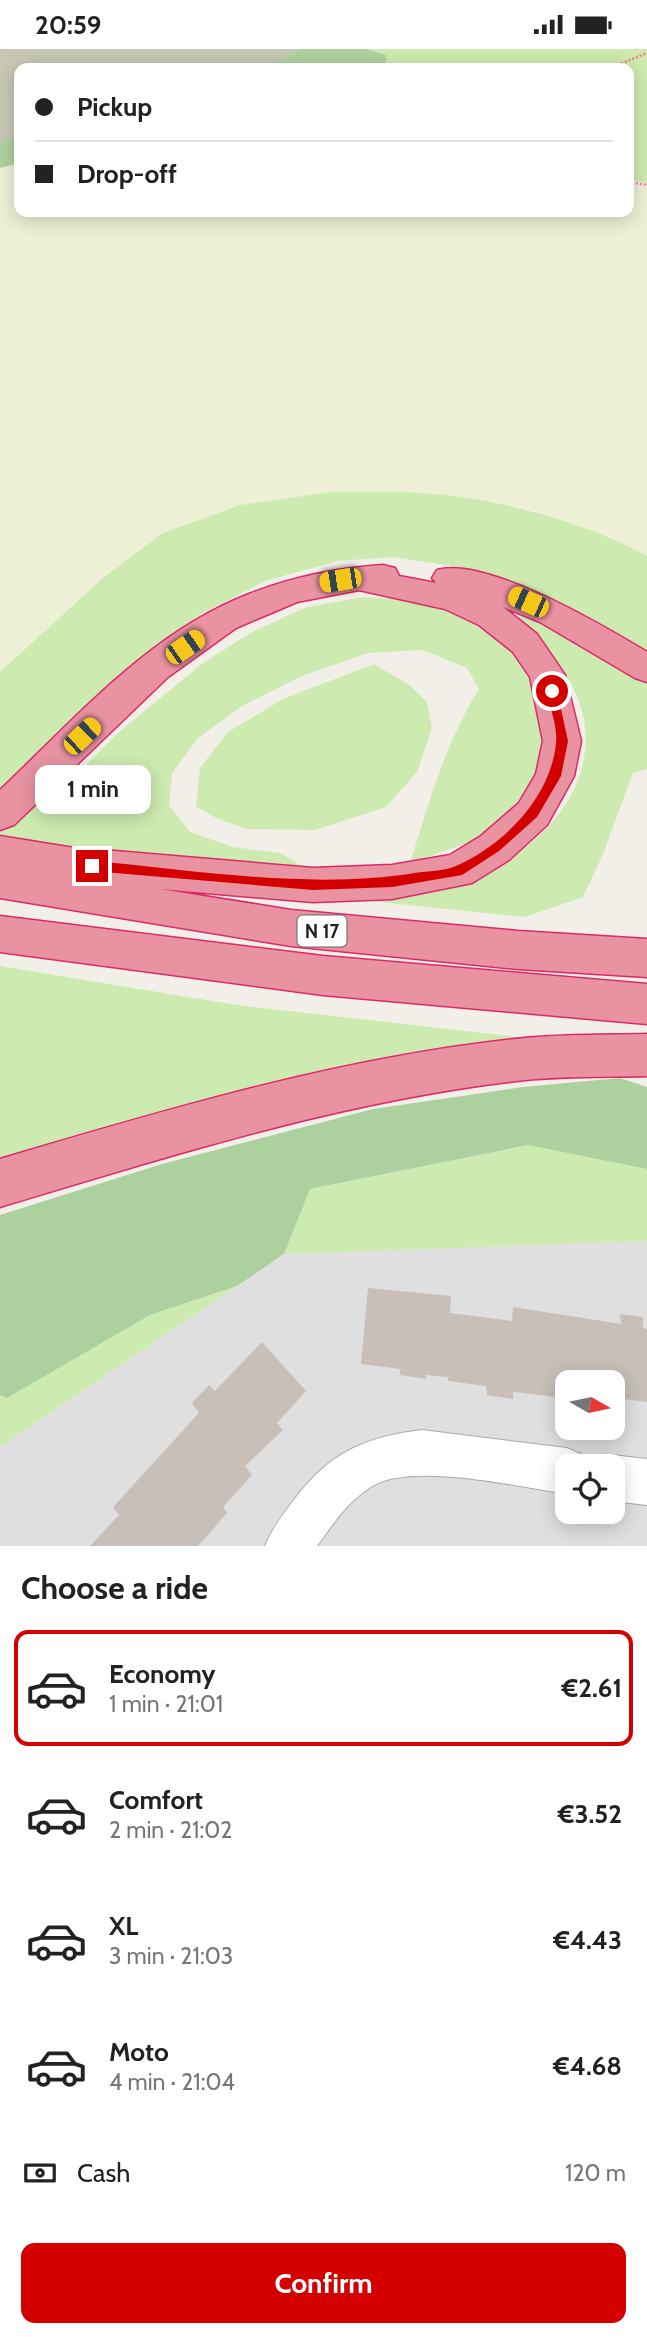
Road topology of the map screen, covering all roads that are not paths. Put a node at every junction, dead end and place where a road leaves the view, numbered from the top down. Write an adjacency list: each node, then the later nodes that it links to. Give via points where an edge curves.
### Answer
1 (357, 578): 2 (highway, via 418,573 508,593 568,620); 3 (highway, via 294,591 224,620 135,686); 4 (highway, via 453,599 491,616 525,643 547,675 562,741 555,776 533,814 495,848 458,871 392,882 313,885 68,864)
2 (647, 669)
3 (0, 814)
4 (0, 853)
5 (0, 881): 7 (highway, N 17, via 291,928)
6 (0, 934): 8 (highway, N 17, via 296,973)
7 (647, 958)
8 (647, 1004)
9 (647, 1055): 10 (highway, via 527,1059 390,1078 272,1104)
10 (0, 1183)
11 (555, 1469): 14 (street, via 422,1452 390,1457 357,1469 329,1491)
12 (625, 1479): 13 (street)
13 (647, 1482)
14 (288, 1546)

